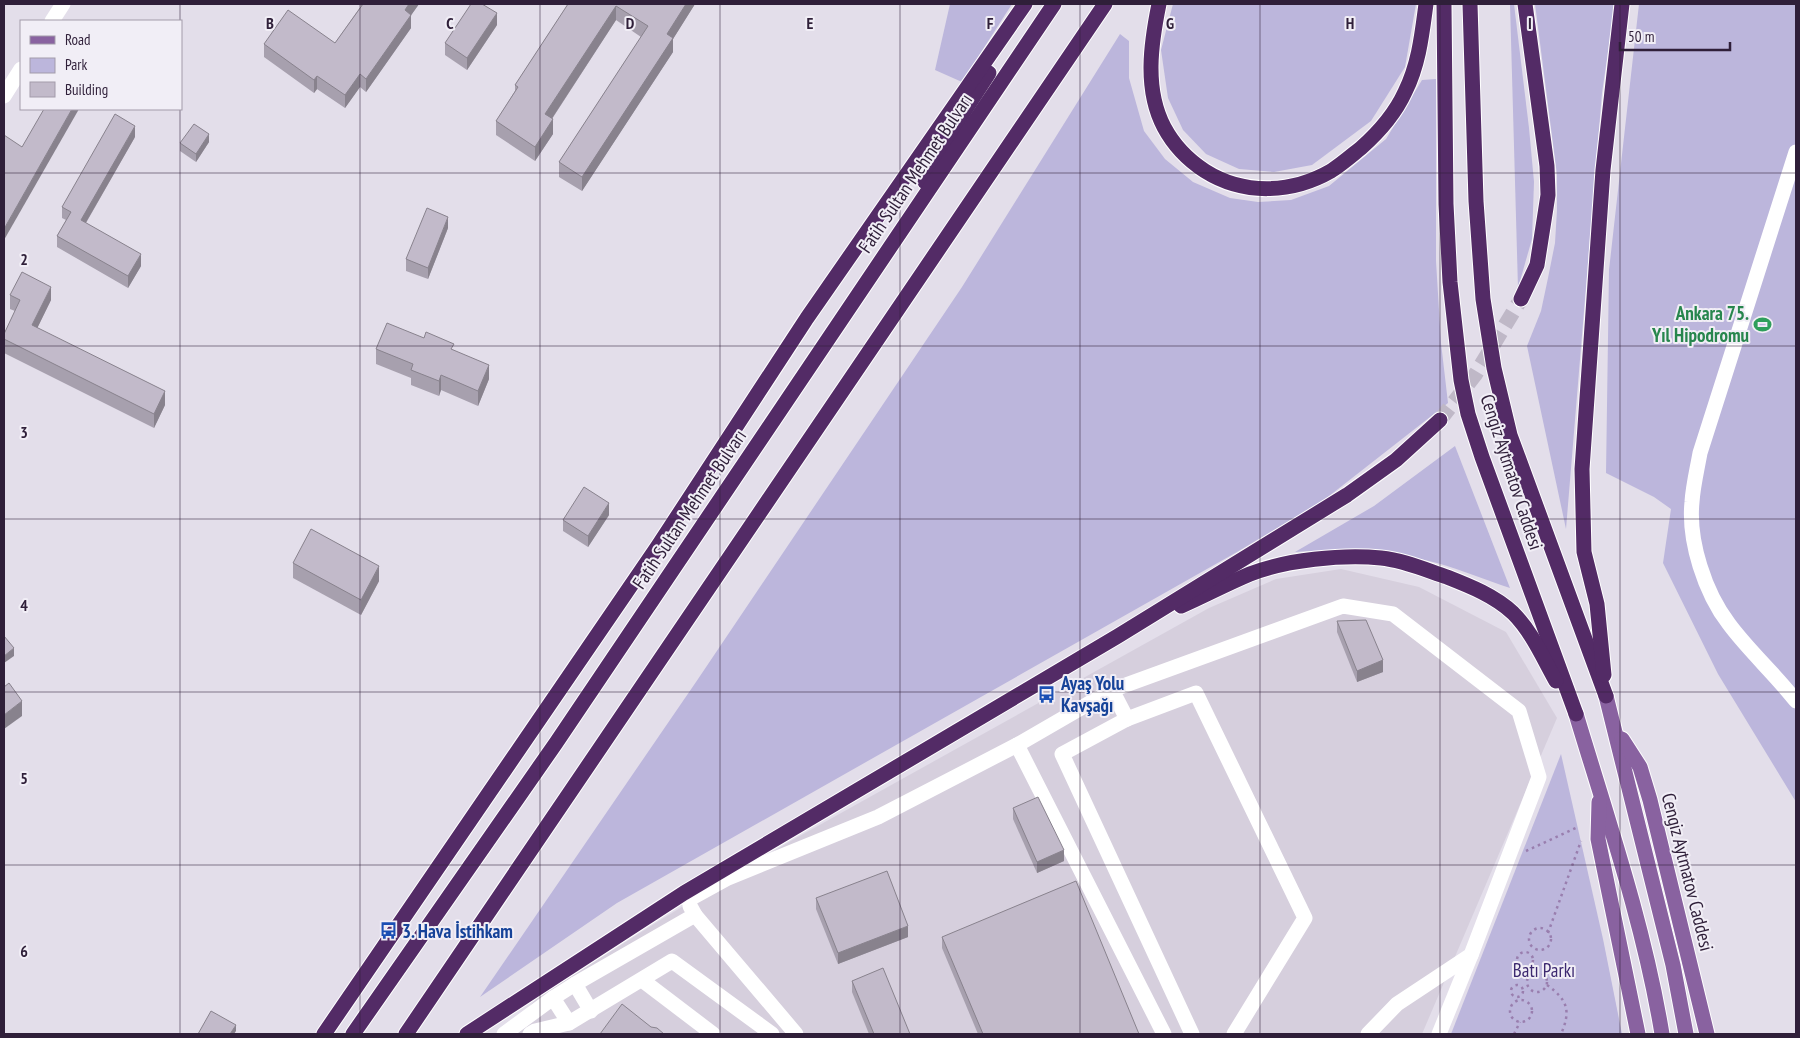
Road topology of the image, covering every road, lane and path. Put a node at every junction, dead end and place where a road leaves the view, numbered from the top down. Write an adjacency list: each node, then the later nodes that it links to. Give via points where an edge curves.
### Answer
1 (63, 4): 11 (street)
2 (1026, 4): 15 (highway, via 1007,46 940,149); 50 (highway, via 807,318 658,546)
3 (1054, 4): 15 (highway, Fatih Sultan Mehmet Bulvarı)
4 (1105, 4): 52 (highway)
5 (1159, 4): 6 (highway, via 1151,78 1163,126 1176,146 1213,176 1238,186 1267,189 1310,181 1330,171 1384,126 1415,70)
6 (1426, 4)
7 (1444, 4): 22 (highway, Cengiz Aytmatov Caddesi, via 1450,282 1468,414)
8 (1470, 4): 20 (highway, Cengiz Aytmatov Caddesi, via 1476,200 1483,300 1494,368 1510,435)
9 (1525, 4): 16 (highway, via 1548,195 1537,265)
10 (1622, 4): 20 (highway, via 1603,170 1582,469 1584,552 1597,604)
11 (53, 20)
12 (20, 71): 13 (street)
13 (4, 96)
14 (1796, 152): 21 (street, via 1700,453 1692,504 1694,538 1701,571 1712,598 1728,624)
15 (906, 222): 51 (highway, Fatih Sultan Mehmet Bulvarı, via 556,743)
16 (1521, 299)
17 (1440, 420): 18 (highway, via 1396,460 1347,495)
18 (1118, 636): 22 (highway, via 1251,574 1291,563 1351,557 1382,558 1422,568 1497,600 1524,625); 30 (highway)
19 (1112, 690): 23 (street); 25 (street); 35 (street, via 1342,606 1393,614 1519,711 1539,777)
20 (1606, 696): 24 (main road, Cengiz Aytmatov Caddesi)
21 (1796, 702)
22 (1576, 714): 26 (main road, Cengiz Aytmatov Caddesi)
23 (1127, 719): 60 (street, via 1062,754); 61 (street, via 1196,693 1305,918)
24 (1615, 727): 68 (main road, Cengiz Aytmatov Caddesi, via 1674,965); 69 (main road, Cengiz Aytmatov Caddesi, via 1640,767 1650,800)
25 (1017, 745): 30 (street, via 878,817); 59 (street)
26 (1600, 791): 66 (main road, Cengiz Aytmatov Caddesi, via 1598,839); 67 (main road, Cengiz Aytmatov Caddesi, via 1655,990)
27 (1578, 827): 29 (path)
28 (1581, 841): 32 (path)
29 (1522, 852)
30 (686, 897): 31 (street); 53 (highway)
31 (695, 915): 39 (street); 58 (street)
32 (1548, 933): 33 (path, via 1548,946 1542,950); 33 (path, via 1539,929 1530,934 1529,941)
33 (1534, 949): 34 (path)
34 (1530, 954): 36 (path, via 1533,959); 36 (path, via 1521,952 1517,959 1522,967)
35 (1471, 955): 62 (street, via 1396,1004); 63 (street)
36 (1530, 966): 37 (path)
37 (1534, 972): 40 (path, via 1544,974); 41 (path, via 1529,977)
38 (642, 980): 44 (street); 56 (street); 57 (street, via 672,961)
39 (575, 984): 43 (street); 47 (street)
40 (1547, 985): 41 (path, via 1539,992); 65 (path, via 1559,994 1565,1005 1567,1017)
41 (1528, 986): 42 (path)
42 (1523, 988): 45 (path); 45 (path, via 1516,984 1511,988 1512,994)
43 (553, 998): 49 (street); 54 (street)
44 (611, 999): 46 (street); 47 (street)
45 (1520, 999): 48 (path, via 1510,1013); 48 (path, via 1530,1004 1532,1011 1530,1018)
46 (626, 1010)
47 (591, 1011): 49 (street)
48 (1520, 1022): 64 (path)
49 (560, 1028): 55 (street)
50 (324, 1034)
51 (353, 1034)
52 (406, 1034)
53 (467, 1034)
54 (504, 1034)
55 (530, 1034)
56 (713, 1034)
57 (772, 1034)
58 (796, 1034)
59 (1164, 1034)
60 (1192, 1034)
61 (1234, 1034)
62 (1368, 1034)
63 (1439, 1034)
64 (1514, 1034)
65 (1561, 1034)
66 (1638, 1034)
67 (1662, 1034)
68 (1686, 1034)
69 (1707, 1034)

